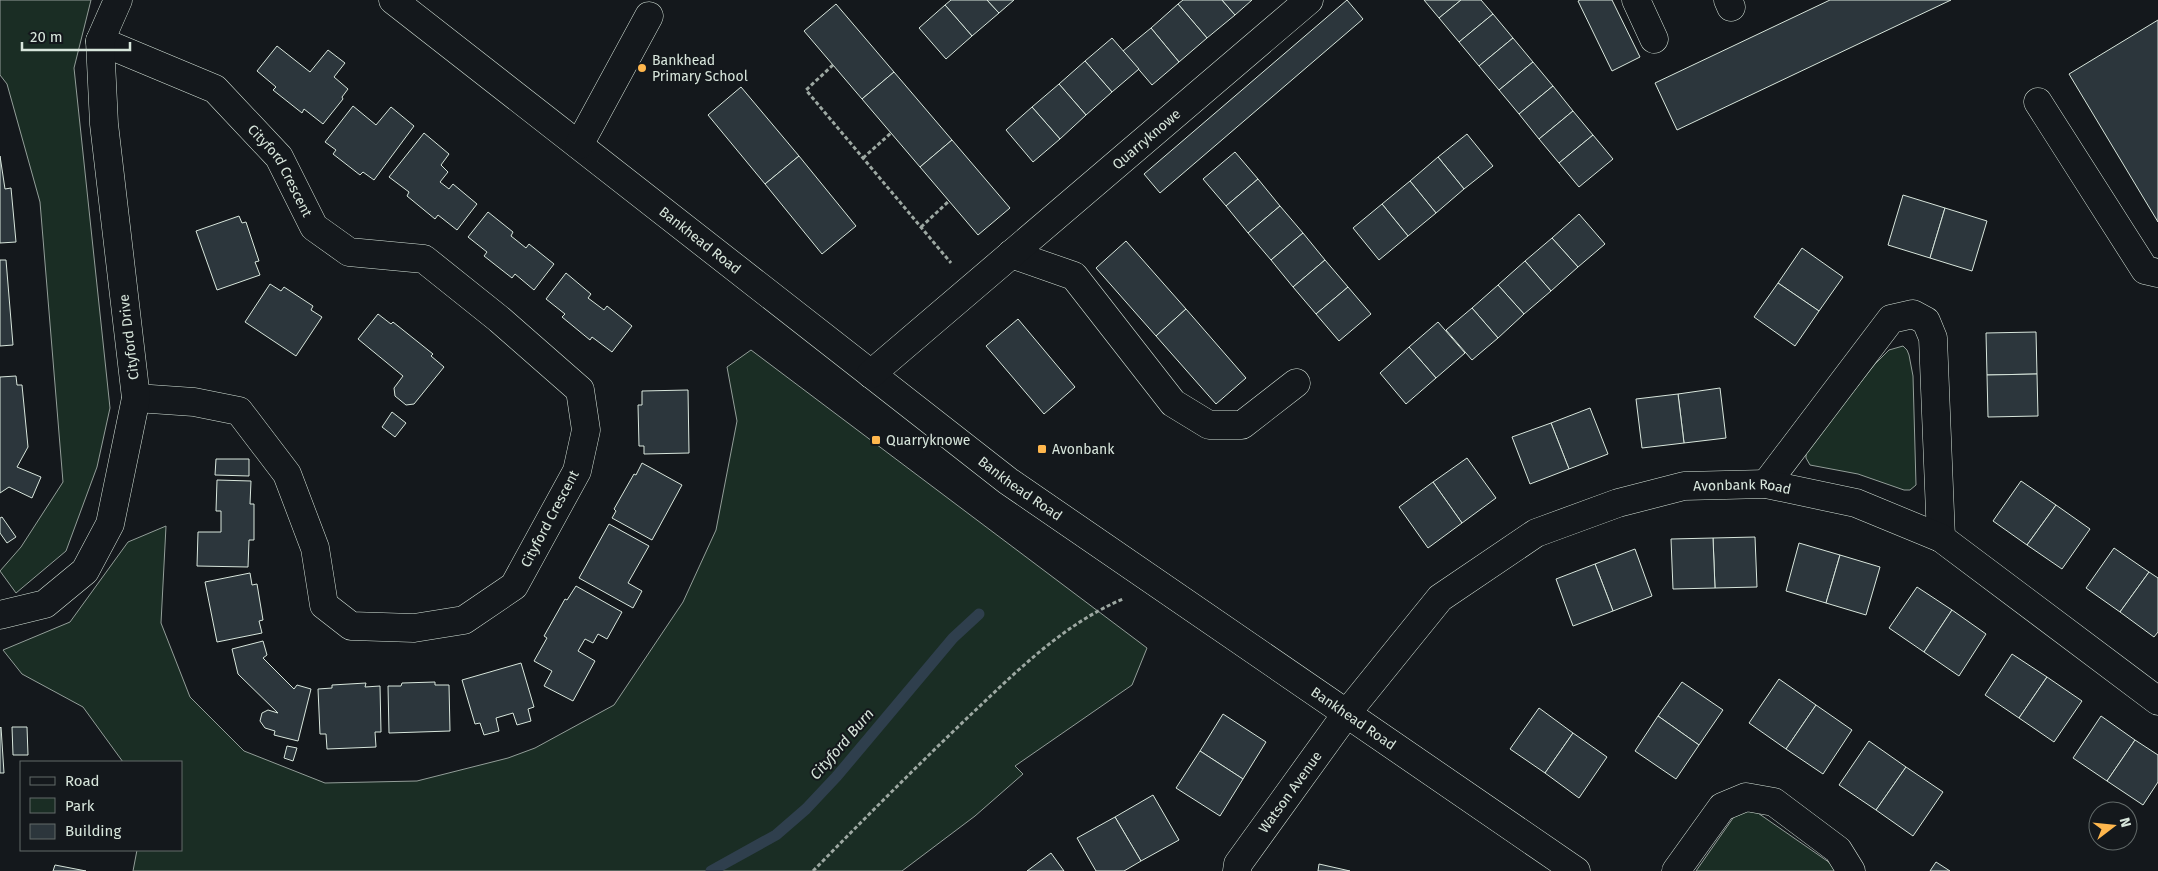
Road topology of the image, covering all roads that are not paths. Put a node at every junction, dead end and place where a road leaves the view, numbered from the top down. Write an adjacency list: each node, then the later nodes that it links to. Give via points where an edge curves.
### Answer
1 (118, 0): 7 (street, Cityford Drive)
2 (393, 0): 9 (street, Bankhead Road)
3 (1309, 0): 10 (street, Quarryknowe)
4 (1636, 0): 6 (street)
5 (649, 16): 9 (street)
6 (1654, 39)
7 (100, 41): 14 (street, Cityford Drive, via 104,124); 14 (street, Cityford Crescent, via 215,89 279,157 314,227 349,252 424,259 580,390 586,430 578,471 514,586 464,620 414,628 351,626 324,605 314,548 287,474 239,411 194,402)
8 (2038, 102): 11 (street, via 2145,270)
9 (579, 145): 12 (street, Bankhead Road)
10 (1011, 254): 12 (street, Quarryknowe); 13 (street, via 1074,276 1173,403 1209,425 1242,425)
11 (2158, 272)
12 (871, 374): 19 (street, Bankhead Road, via 1008,481)
13 (1296, 383)
14 (136, 398): 17 (street, Cityford Drive, via 110,524 85,571 45,604)
15 (1766, 484): 16 (street, Avonbank Road, via 1856,503); 16 (street, via 1890,319 1913,314 1926,321 1933,338); 19 (street, Avonbank Road, via 1684,486 1618,503 1536,533 1440,598)
16 (1941, 538): 18 (street, Avonbank Road)
17 (0, 615)
18 (2158, 701)
19 (1347, 713): 20 (street, Watson Avenue); 21 (street, Bankhead Road)
20 (1233, 869)
21 (1576, 871)
22 (1676, 871): 23 (street, via 1722,807 1746,798 1774,802 1838,850)
23 (1851, 871)

